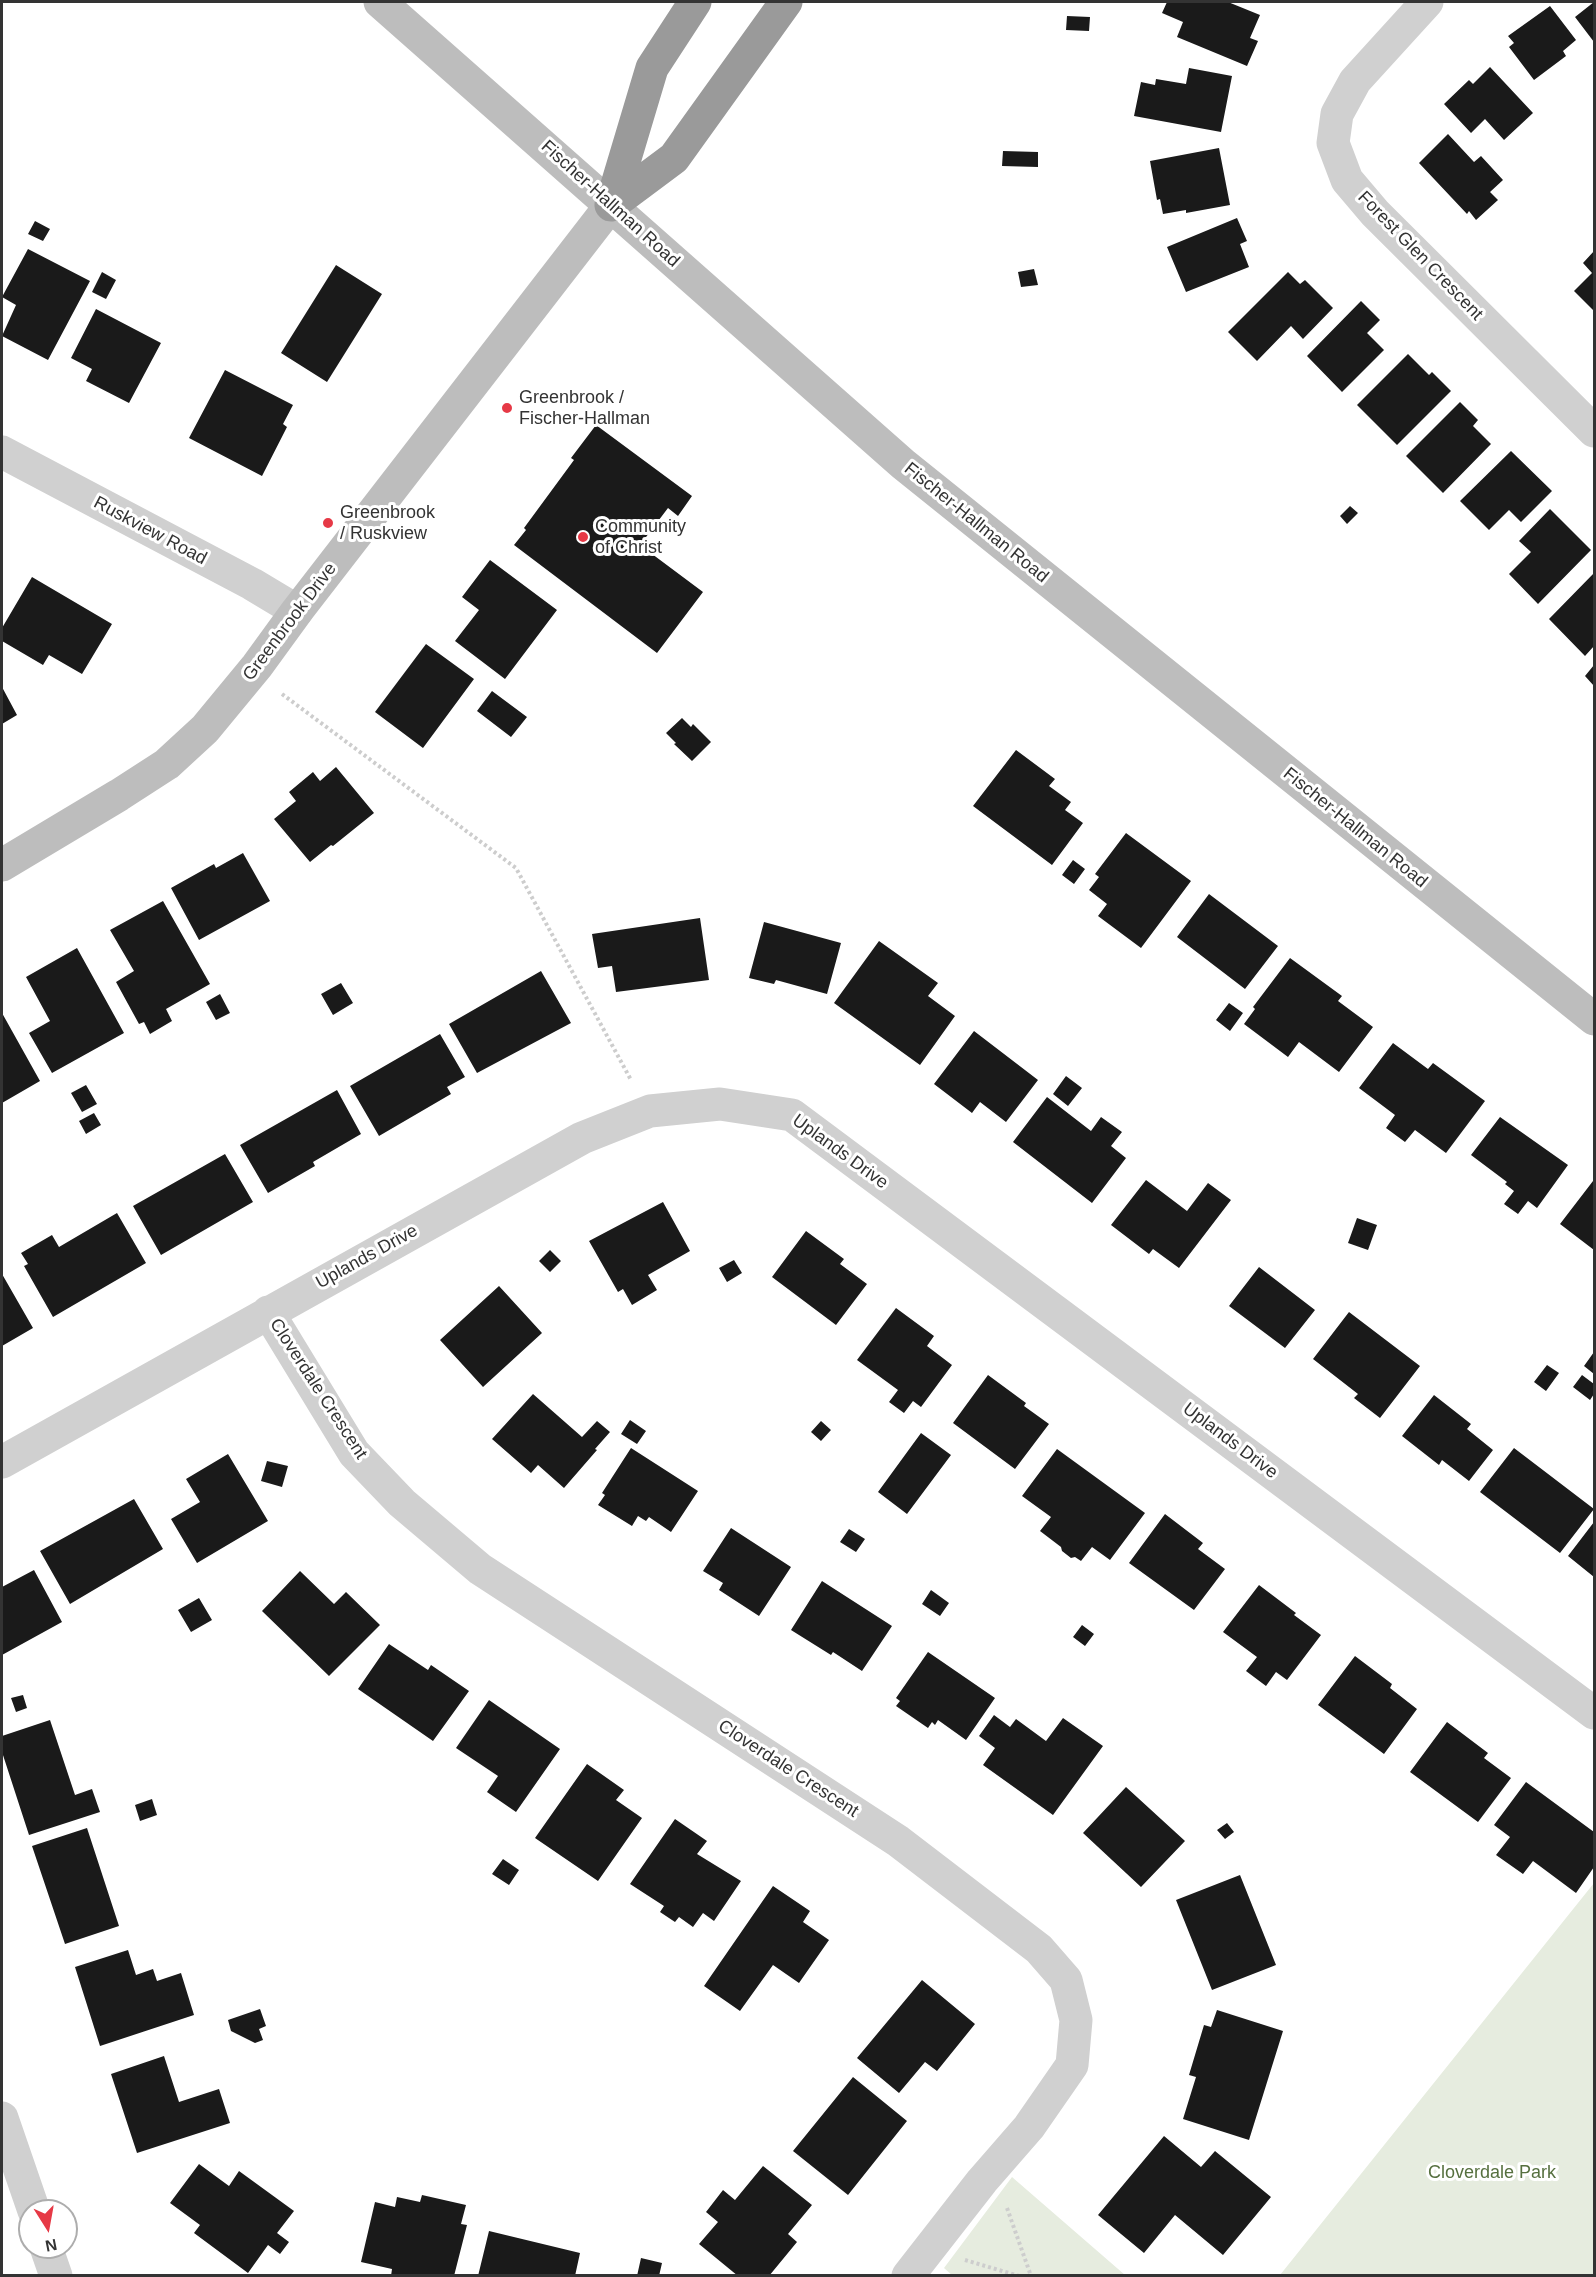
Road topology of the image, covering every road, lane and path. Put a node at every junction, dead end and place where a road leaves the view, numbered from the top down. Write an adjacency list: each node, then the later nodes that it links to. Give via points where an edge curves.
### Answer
1 (380, 2): 5 (main road, Fischer-Hallman Road)
2 (695, 2): 5 (highway, via 652,68)
3 (786, 2): 5 (highway, via 674,158)
4 (1427, 2): 6 (street, Forest Glen Crescent, via 1355,81 1337,114 1333,143 1347,180 1375,213)
5 (611, 205): 8 (main road, Greenbrook Drive); 11 (main road, Fischer-Hallman Road, via 903,464)
6 (1594, 431)
7 (2, 452): 8 (street, Ruskview Road)
8 (297, 611): 10 (main road, Greenbrook Drive, via 206,729 166,764)
9 (281, 694): 12 (path, via 516,868)
10 (2, 865)
11 (1594, 1018)
12 (650, 1111): 13 (street, Uplands Drive, via 582,1138); 15 (street, Uplands Drive, via 720,1104 792,1114)
13 (268, 1312): 14 (street, Uplands Drive); 17 (street, Cloverdale Crescent, via 354,1453 402,1503 480,1569 898,1841 1039,1949 1066,1980 1076,2020 1072,2065 1029,2127)
14 (2, 1462)
15 (1594, 1713)
16 (2, 2118): 18 (street)
17 (993, 2169): 19 (street, Cloverdale Crescent); 24 (path)
18 (30, 2199)
19 (929, 2249): 22 (street, Cloverdale Crescent); 23 (path)
20 (50, 2259): 21 (street)
21 (56, 2276)
22 (908, 2276)
23 (1019, 2276)
24 (1031, 2276)

